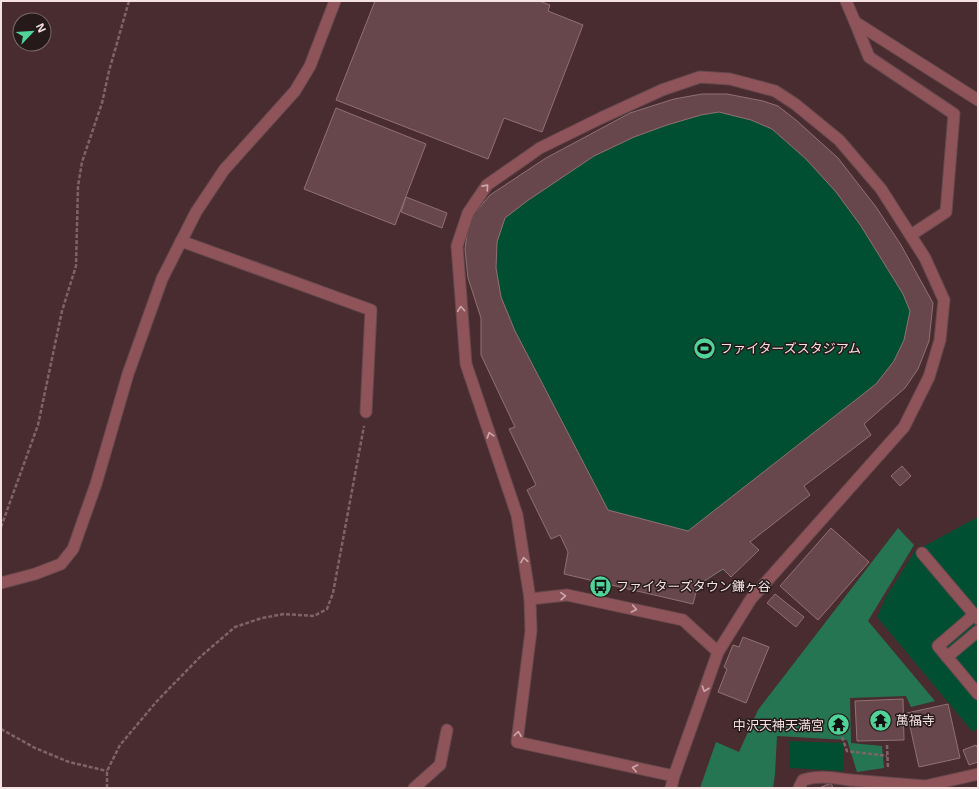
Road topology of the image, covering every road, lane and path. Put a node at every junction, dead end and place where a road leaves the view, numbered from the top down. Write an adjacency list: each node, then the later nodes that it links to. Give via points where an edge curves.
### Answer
1 (129, 1): 9 (path, via 102,103 82,162 78,186 76,266 62,311 38,425)
2 (335, 1): 7 (street, via 310,66 295,92 224,170 196,212)
3 (846, 1): 4 (street)
4 (855, 22): 5 (street); 6 (street, via 869,57 954,114 946,212)
5 (978, 100)
6 (911, 235): 12 (street, one-way to 6, via 517,515 466,364 457,246 468,213 487,185 540,148 662,90 700,77 730,79 775,91 839,140 881,189); 15 (street, via 925,258 944,300 940,340 929,376 904,427 751,599)
7 (182, 242): 8 (street, via 371,310); 11 (street, via 162,279 128,374 96,484 73,549 61,564)
8 (366, 412): 22 (path, via 333,593 327,609 314,616 284,614 235,627 200,657 157,701 120,745)
9 (1, 527)
10 (922, 553): 13 (street)
11 (1, 583)
12 (530, 599): 15 (street, one-way to 15, via 567,595 683,620); 24 (street, one-way to 12, via 517,742 531,631)
13 (976, 617): 16 (street, via 938,646)
14 (978, 631): 16 (street)
15 (718, 652): 24 (street, one-way to 24)
16 (947, 657): 17 (street)
17 (978, 694)
18 (1, 729): 22 (path, via 35,748 69,762)
19 (447, 730): 26 (street, via 440,765)
20 (842, 737): 21 (path, via 847,751)
21 (888, 756)
22 (107, 771): 25 (path)
23 (978, 774): 28 (street, via 925,786 810,778 803,780)
24 (674, 776): 27 (street)
25 (107, 788)
26 (414, 788)
27 (671, 788)
28 (799, 788)

